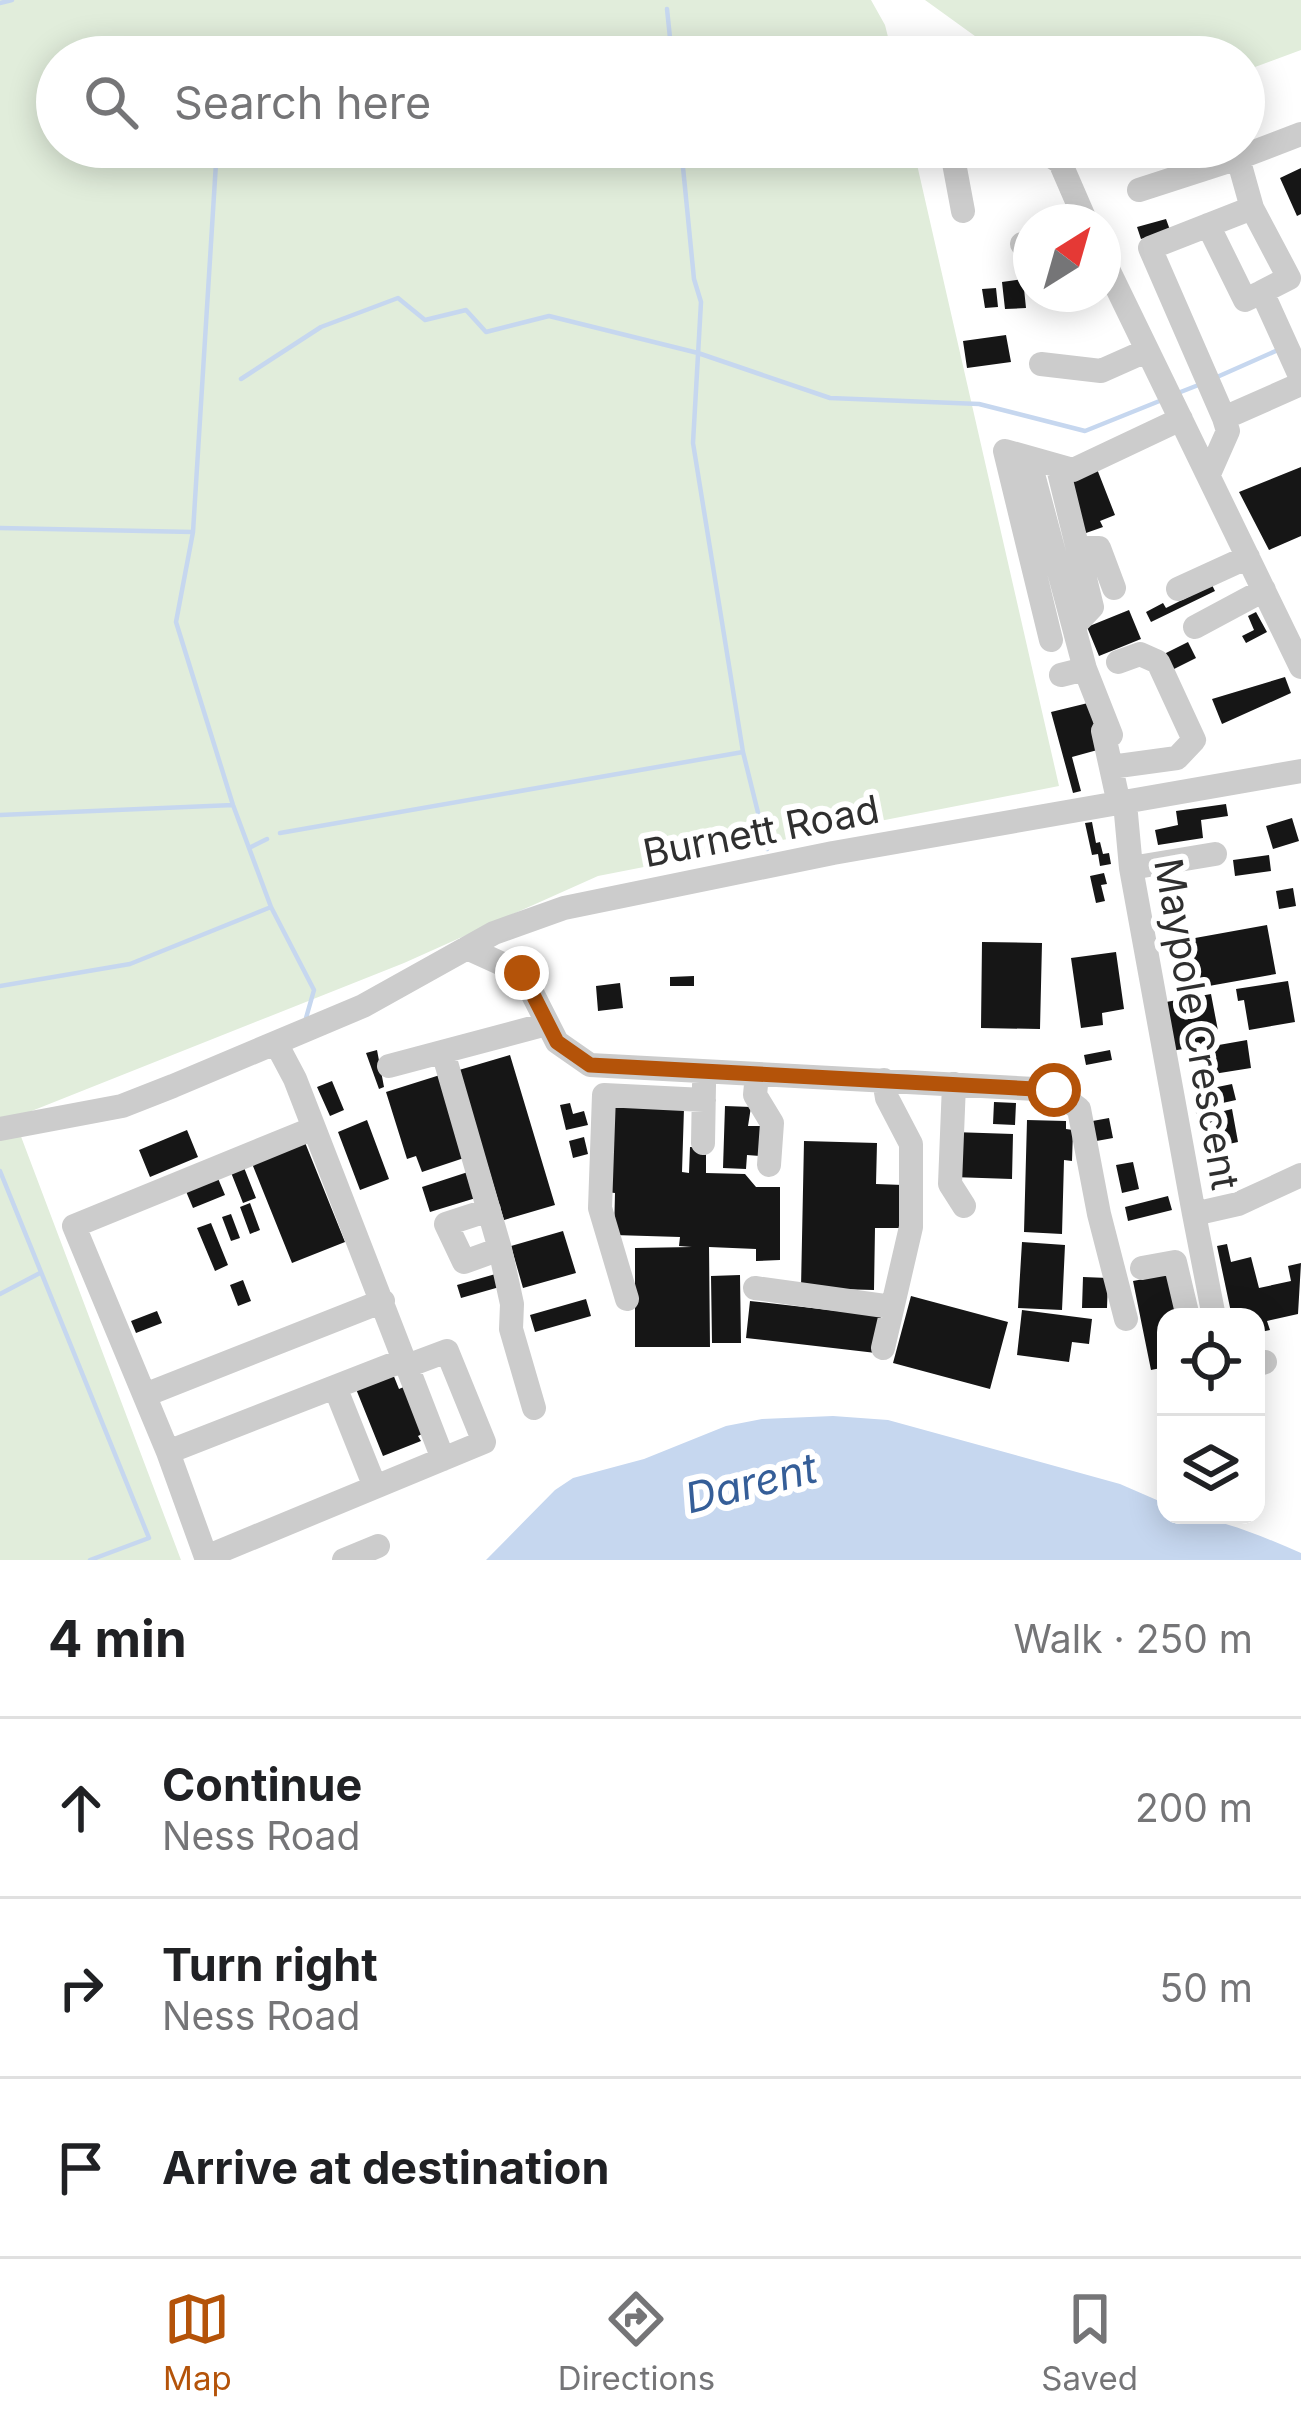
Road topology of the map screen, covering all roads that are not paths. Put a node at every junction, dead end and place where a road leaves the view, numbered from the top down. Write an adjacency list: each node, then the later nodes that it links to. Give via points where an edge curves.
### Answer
1 (1301, 134): 2 (street)
2 (1265, 148)
3 (956, 168): 10 (street)
4 (1063, 168): 8 (street)
5 (1207, 168): 7 (street)
6 (1241, 168): 9 (street)
7 (1139, 190)
8 (1078, 204)
9 (1252, 208): 11 (street); 12 (street, via 1288,278)
10 (963, 211)
11 (1208, 225): 12 (street, via 1245,300); 18 (street, via 1150,248)
12 (1262, 292): 16 (street)
13 (1121, 297): 14 (street)
14 (1147, 351): 15 (street, via 1101,371); 17 (street)
15 (1041, 364)
16 (1294, 364): 18 (street)
17 (1179, 415): 20 (street, via 1073,470); 21 (street)
18 (1225, 418): 21 (street, via 1228,431)
19 (1029, 459): 20 (street); 27 (street, Maypole Crescent); 29 (street, via 1005,451)
20 (1058, 468): 22 (street)
21 (1209, 474): 23 (street)
22 (1078, 548): 24 (street, via 1099,548); 27 (street, via 1092,607)
23 (1248, 556): 25 (street); 26 (street)
24 (1114, 588)
25 (1178, 589)
26 (1264, 590): 28 (street); 31 (street)
27 (1074, 626): 32 (street, Maypole Crescent, via 1073,672 1107,733)
28 (1195, 627)
29 (1052, 640)
30 (1118, 662): 32 (street, via 1140,654 1158,662 1194,740 1177,758)
31 (1301, 667)
32 (1111, 767): 34 (street, Maypole Crescent)
33 (1301, 771): 34 (street, Burnett Road)
34 (1122, 804): 36 (street, Maypole Crescent); 37 (street, Burnett Road, via 607,898)
35 (1215, 854): 36 (street)
36 (1131, 868): 54 (street, Maypole Crescent)
37 (467, 947): 38 (street, via 522,973); 39 (street, Burnett Road)
38 (547, 1024): 40 (street); 42 (street, via 557,1042 590,1065)
39 (277, 1045): 47 (street); 48 (street, Burnett Road, via 122,1106)
40 (443, 1052): 41 (street); 53 (street)
41 (389, 1066)
42 (705, 1071): 43 (street); 46 (street)
43 (757, 1074): 44 (street); 50 (street, via 755,1095 772,1124)
44 (884, 1080): 45 (street); 60 (street, via 911,1144 910,1227)
45 (953, 1084): 52 (street, via 950,1184); 63 (street, via 1054,1090 1078,1109)
46 (704, 1100): 49 (street); 58 (street, via 604,1095 600,1208)
47 (314, 1128): 59 (street); 67 (street, via 74,1226)
48 (0, 1129)
49 (703, 1143)
50 (769, 1165)
51 (1301, 1175): 54 (street, Maypole Crescent)
52 (964, 1206)
53 (489, 1210): 55 (street); 55 (street, via 446,1224 464,1262)
54 (1194, 1214): 62 (street)
55 (500, 1249): 68 (street)
56 (1142, 1268): 61 (street, via 1175,1262)
57 (755, 1288): 60 (street)
58 (627, 1299)
59 (383, 1301): 65 (street); 67 (street)
60 (892, 1307): 64 (street)
61 (1197, 1308)
62 (1200, 1308)
63 (1126, 1319)
64 (883, 1348)
65 (406, 1363): 66 (street); 70 (street); 70 (street, via 446,1351 484,1442)
66 (335, 1387): 69 (street); 71 (street)
67 (145, 1395): 69 (street)
68 (534, 1408)
69 (168, 1451): 73 (street)
70 (443, 1459): 71 (street)
71 (375, 1487): 73 (street)
72 (378, 1546): 74 (street)
73 (207, 1558)
74 (344, 1560)

